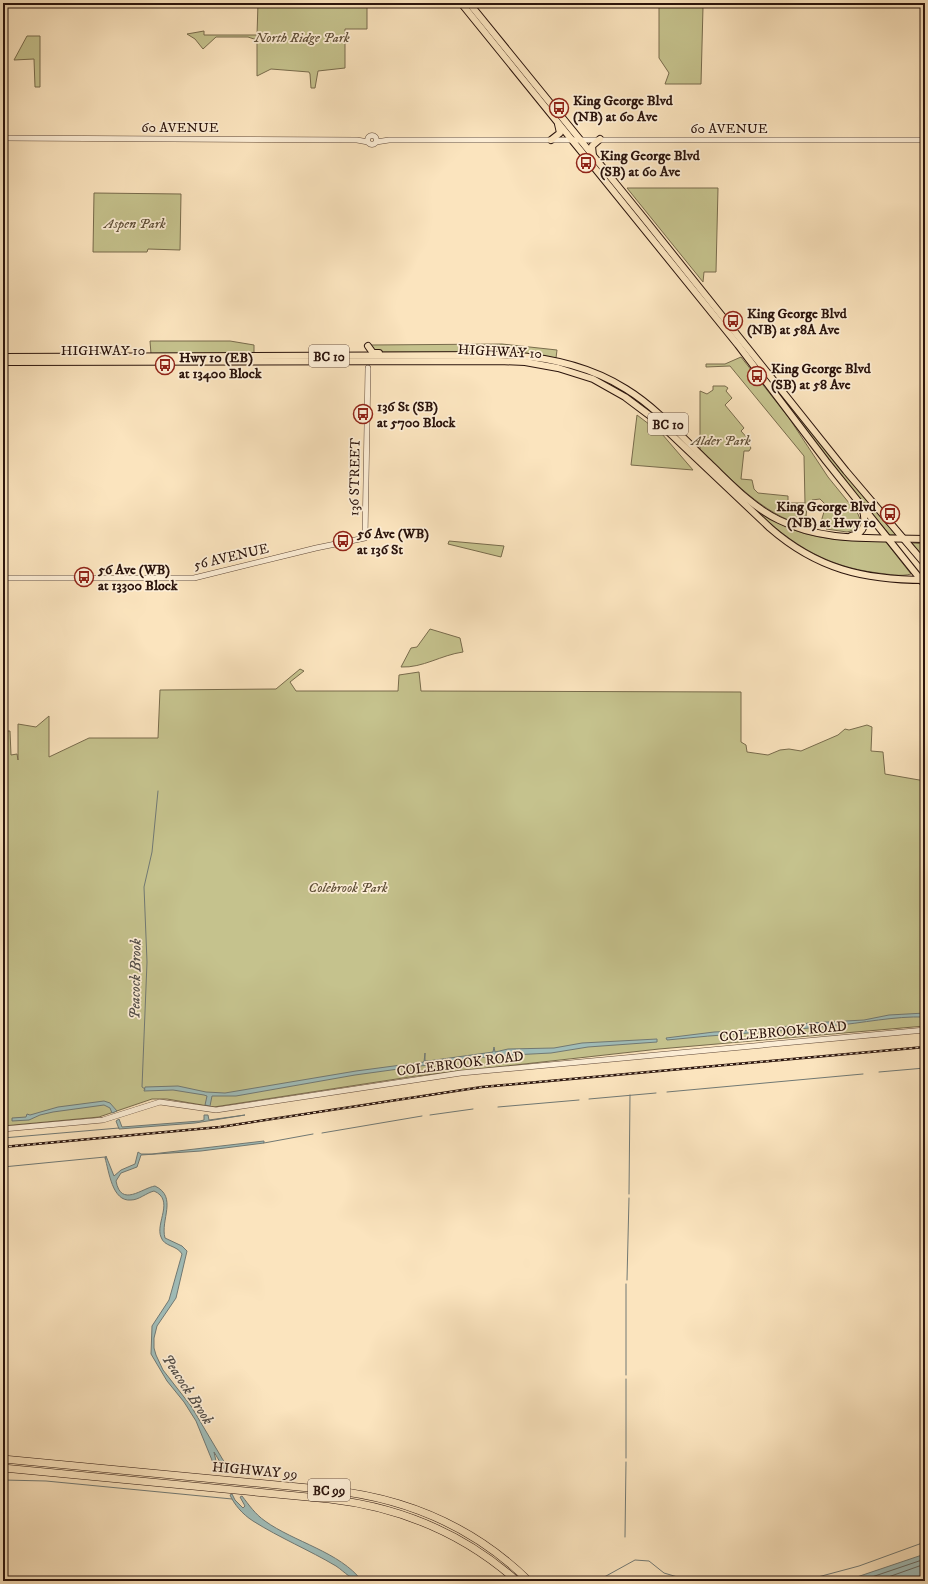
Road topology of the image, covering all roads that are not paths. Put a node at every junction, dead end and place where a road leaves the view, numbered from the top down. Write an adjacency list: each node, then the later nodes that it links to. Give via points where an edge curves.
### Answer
1 (461, 3): 3 (main road)
2 (469, 3): 8 (main road)
3 (557, 121): 6 (main road, via 560,133); 7 (main road)
4 (3, 138): 6 (street, 60 AVENUE, via 368,139 372,144 376,139)
5 (600, 139): 8 (street, 60 AVENUE); 9 (street, 60 AVENUE); 10 (main road, via 592,146)
6 (551, 140): 7 (street, 60 AVENUE)
7 (572, 140): 8 (street, 60 AVENUE); 18 (main road, via 743,351)
8 (579, 140): 10 (main road)
9 (925, 140)
10 (594, 157): 22 (main road, via 841,465)
11 (360, 356): 12 (main road, HIGHWAY 10 / BC 10); 12 (main road, via 365,353 368,346 371,352 375,353 416,353); 13 (main road, HIGHWAY 10 / BC 10)
12 (428, 356): 19 (main road, HIGHWAY 10 / BC 10, via 529,357 559,362 594,374 625,389 649,406 746,498 762,510 806,531)
13 (3, 357)
14 (3, 362): 15 (main road, HIGHWAY 10 / BC 10)
15 (312, 362): 16 (main road, HIGHWAY 10 / BC 10); 17 (main road, via 363,364)
16 (375, 362): 17 (main road); 26 (main road, HIGHWAY 10 / BC 10, via 525,362 558,368 593,379 645,411 793,547 815,560 850,573)
17 (368, 368): 20 (street, 136 STREET)
18 (862, 508): 19 (main road, via 866,522 864,527 860,532); 21 (main road)
19 (846, 537): 21 (main road, HIGHWAY 10 / BC 10)
20 (365, 538): 25 (street, 56 AVENUE, via 194,578)
21 (887, 538): 22 (main road, HIGHWAY 10 / BC 10); 26 (main road)
22 (904, 538): 23 (main road, HIGHWAY 10 / BC 10); 24 (main road)
23 (925, 539)
24 (925, 564)
25 (3, 578)
26 (924, 582)
27 (925, 1030): 28 (street, COLEBROOK ROAD, via 461,1073 216,1110 160,1102 103,1120)
28 (3, 1130)
29 (3, 1459): 32 (highway, HIGHWAY 99 / BC 99, via 337,1491 380,1498 424,1512 459,1529 499,1555)
30 (3, 1468): 31 (highway, HIGHWAY 99 / BC 99, via 367,1504 410,1516 451,1534 486,1556)
31 (517, 1581)
32 (529, 1581)

